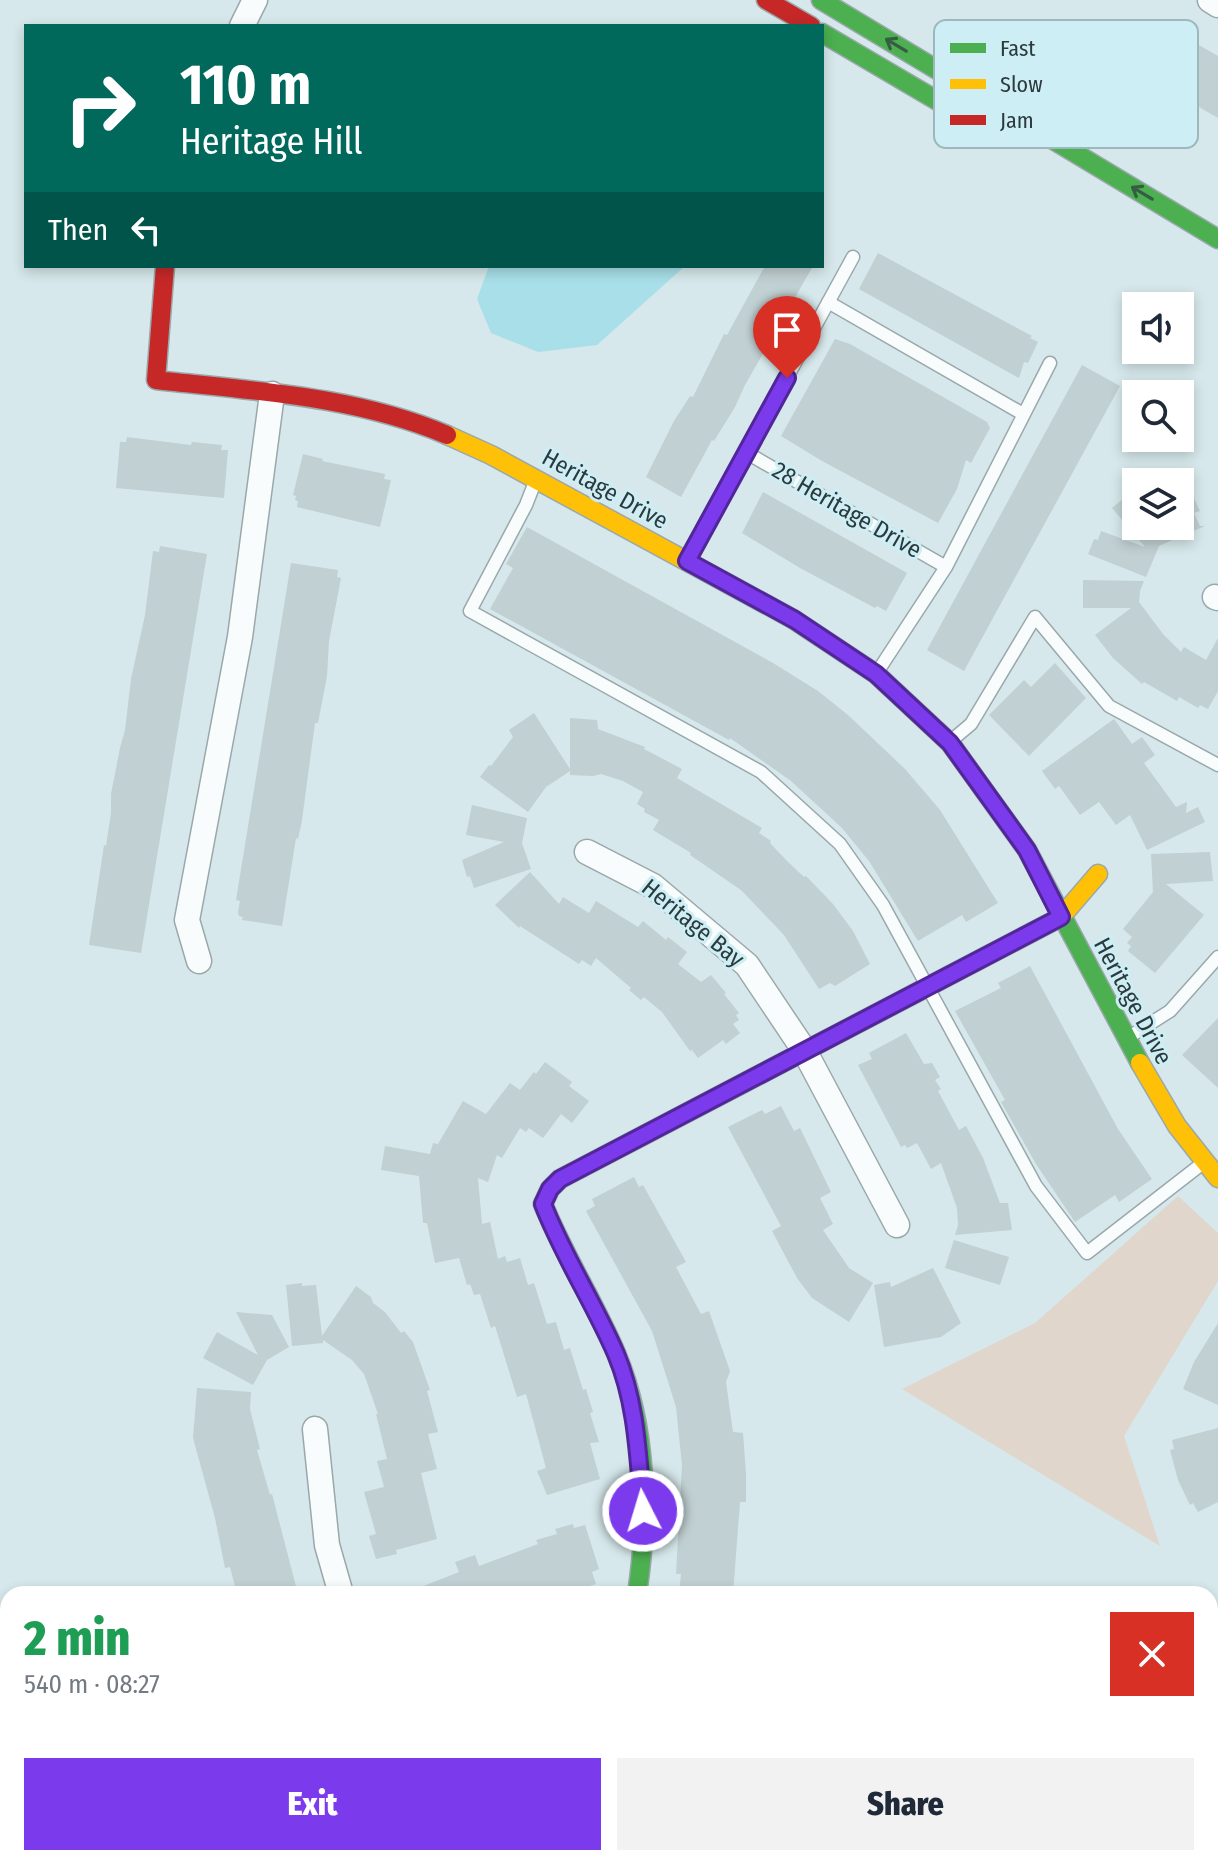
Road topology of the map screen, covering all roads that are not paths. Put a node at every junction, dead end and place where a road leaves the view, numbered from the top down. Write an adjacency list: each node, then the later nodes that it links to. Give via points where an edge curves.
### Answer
1 (255, 0): 6 (street)
2 (766, 0): 7 (street)
3 (821, 0): 9 (street, one-way to 3)
4 (1210, 0): 5 (street)
5 (1218, 5)
6 (243, 24)
7 (808, 24)
8 (824, 34): 10 (street)
9 (934, 68)
10 (934, 99)
11 (1067, 148): 12 (street, one-way to 11)
12 (1218, 239)
13 (853, 257): 15 (lane, 28 Heritage Drive)
14 (165, 268): 17 (street, Heritage Drive, via 156,380)
15 (828, 302): 18 (lane); 19 (lane, 28 Heritage Drive)
16 (1050, 363): 18 (lane, 28 Heritage Drive)
17 (272, 394): 20 (street, Heritage Drive, via 397,417); 30 (street, via 240,637 187,920)
18 (1023, 414): 22 (lane, 28 Heritage Drive)
19 (747, 453): 21 (lane, 28 Heritage Drive); 22 (lane, 28 Heritage Drive)
20 (537, 479): 21 (street, Heritage Drive); 31 (lane, via 470,611 761,772 840,844 883,905)
21 (687, 561): 23 (street, Heritage Drive, via 795,620)
22 (946, 567): 23 (lane, 28 Heritage Drive)
23 (876, 674): 24 (street, Heritage Drive)
24 (950, 743): 25 (lane, via 971,724 1035,617 1109,706); 28 (street, Heritage Drive, via 1027,850)
25 (1218, 765)
26 (587, 852): 33 (street, Heritage Bay, via 653,886 747,965)
27 (1098, 874): 28 (street)
28 (1061, 917): 31 (street); 32 (street, Heritage Drive)
29 (1218, 957): 32 (lane, via 1170,1011)
30 (199, 961)
31 (926, 986): 33 (street); 34 (lane, via 1036,1186 1087,1253)
32 (1127, 1039): 34 (street, Heritage Drive, via 1155,1092)
33 (804, 1050): 35 (street, Heritage Bay); 38 (street, via 560,1179 543,1204 617,1355 634,1414 643,1511)
34 (1214, 1165)
35 (897, 1225)
36 (315, 1429): 37 (street, via 327,1545)
37 (339, 1586)
38 (638, 1586)

